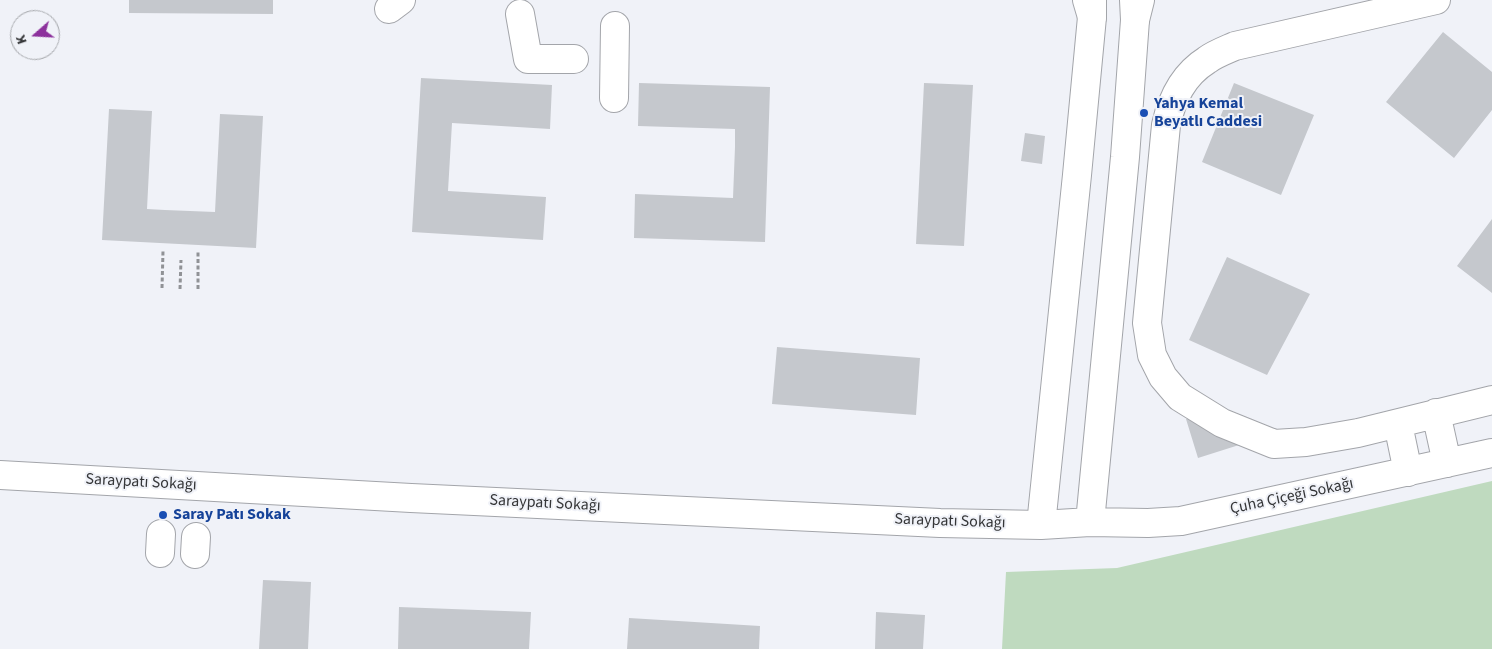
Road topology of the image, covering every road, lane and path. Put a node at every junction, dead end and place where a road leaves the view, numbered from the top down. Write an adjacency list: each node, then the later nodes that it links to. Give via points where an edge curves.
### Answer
1 (1436, 0): 16 (street, via 1235,46 1206,60 1184,79 1171,103 1166,125 1147,323 1152,355 1163,377 1180,397 1222,424 1274,444 1358,434)
2 (1090, 6): 22 (street, via 1077,175)
3 (1136, 7): 21 (street)
4 (520, 14): 6 (street, via 528,59)
5 (614, 26): 7 (street)
6 (574, 59)
7 (614, 98)
8 (163, 251): 11 (path)
9 (198, 252): 13 (path)
10 (181, 260): 12 (path)
11 (162, 288)
12 (180, 289)
13 (198, 289)
14 (1492, 400): 15 (street)
15 (1436, 413): 16 (street); 18 (street)
16 (1398, 424): 19 (street)
17 (1492, 453): 18 (street, Çuha Çiçeği Sokağı)
18 (1447, 463): 19 (street, Çuha Çiçeği Sokağı)
19 (1408, 472): 21 (street, Çuha Çiçeği Sokağı, via 1181,520)
20 (0, 475): 22 (street, Saraypatı Sokağı, via 428,499)
21 (1090, 522): 22 (street, Saraypatı Sokağı)
22 (1041, 525)

